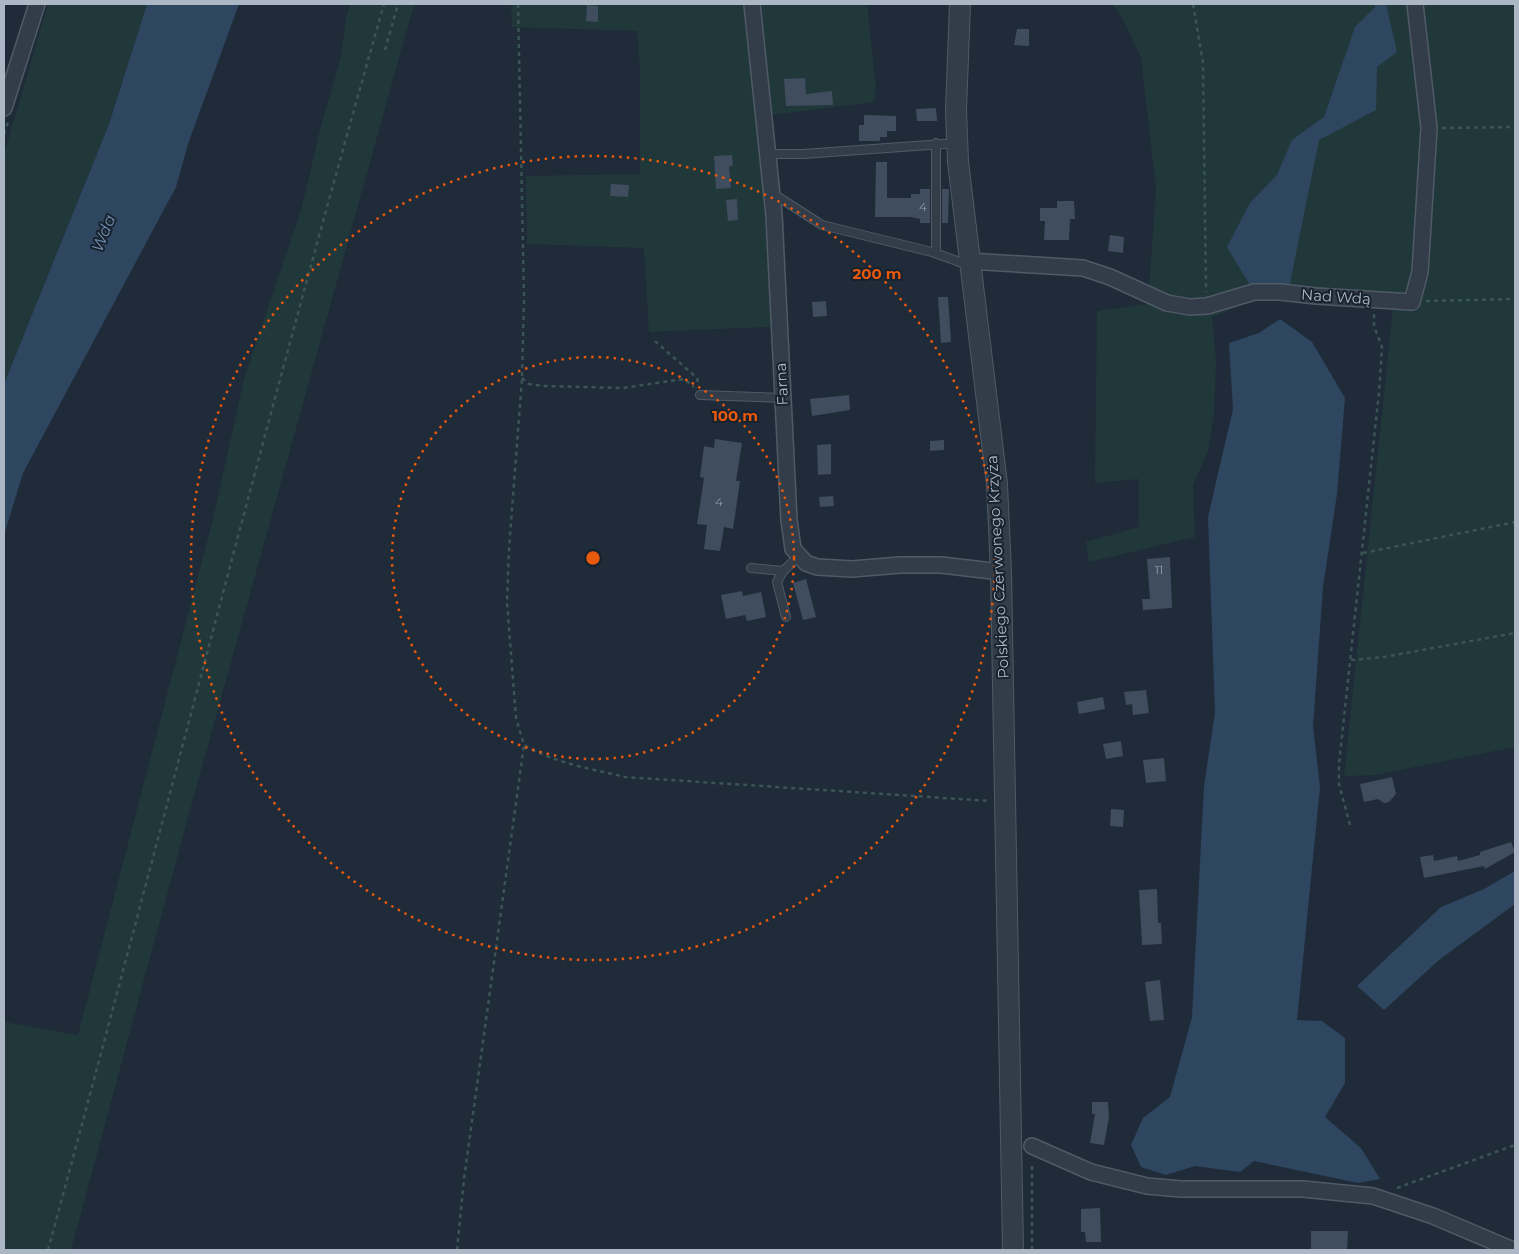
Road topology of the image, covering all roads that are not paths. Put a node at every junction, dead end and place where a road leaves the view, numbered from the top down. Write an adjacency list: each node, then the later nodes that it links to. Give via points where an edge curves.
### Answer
1 (37, 4): 5 (street)
2 (752, 4): 8 (street, Farna)
3 (960, 4): 6 (street, Polskiego Czerwonego Krzyża)
4 (1415, 4): 11 (street, Nad Wdą, via 1429,128 1420,272 1412,302 1254,292 1207,306 1190,307 1167,303 1083,268)
5 (4, 108)
6 (957, 143): 7 (lane); 11 (street, Polskiego Czerwonego Krzyża)
7 (936, 144): 8 (lane); 10 (lane)
8 (768, 154): 9 (street, Farna)
9 (772, 193): 10 (lane, via 822,225); 13 (street, Farna)
10 (936, 253): 11 (lane)
11 (970, 263): 17 (street, Polskiego Czerwonego Krzyża, via 997,484)
12 (700, 395): 13 (lane)
13 (783, 398): 14 (street, Farna, via 790,540)
14 (798, 557): 16 (lane); 17 (street, via 806,564 828,569 941,565)
15 (751, 568): 16 (lane)
16 (783, 570): 18 (lane, via 777,582)
17 (1001, 572): 20 (street, Polskiego Czerwonego Krzyża)
18 (786, 617)
19 (1032, 1146): 21 (street, via 1091,1172 1147,1186 1303,1189 1373,1196 1433,1216)
20 (1013, 1250)
21 (1513, 1250)

